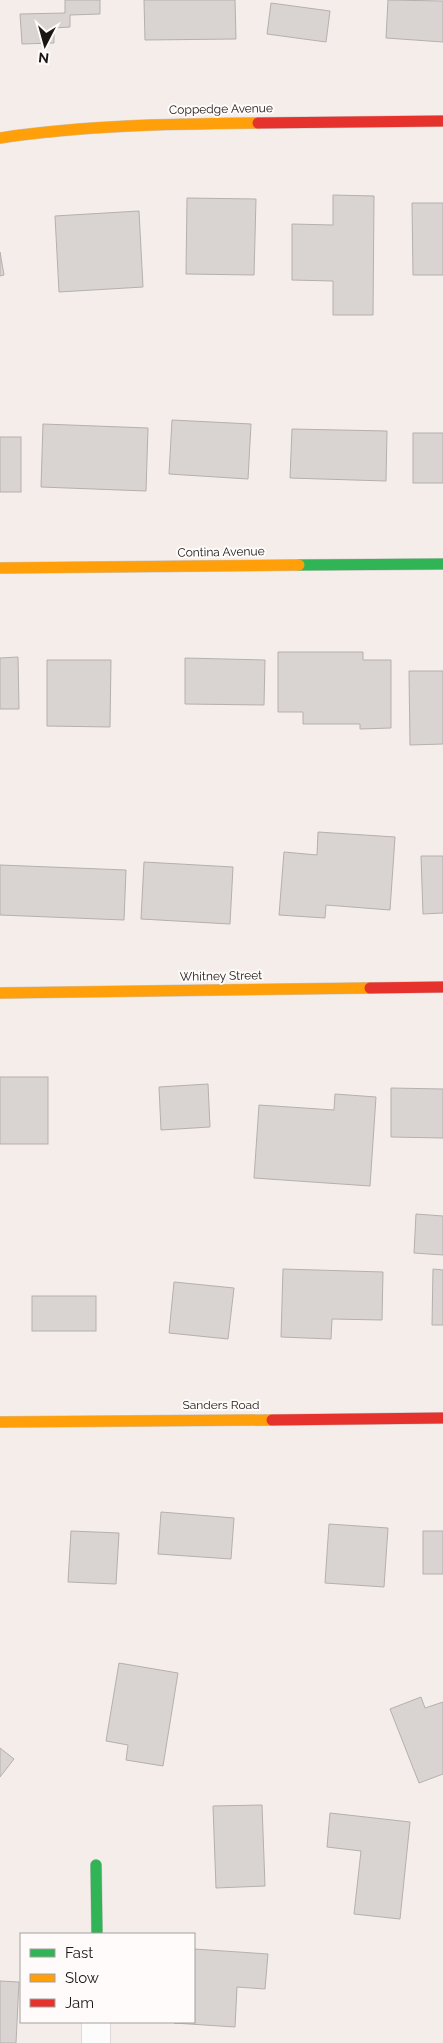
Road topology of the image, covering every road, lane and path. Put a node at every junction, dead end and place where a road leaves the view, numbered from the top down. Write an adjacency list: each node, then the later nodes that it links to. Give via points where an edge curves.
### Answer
1 (443, 121): 2 (street, Coppedge Avenue, via 172,124 52,130)
2 (0, 138)
3 (443, 564): 4 (street, Contina Avenue)
4 (0, 568)
5 (443, 988): 6 (street, Whitney Street)
6 (0, 993)
7 (443, 1418): 8 (street, Sanders Road)
8 (0, 1422)
9 (96, 1865): 10 (street)
10 (97, 1933)
11 (96, 2023): 12 (street)
12 (96, 2043)

